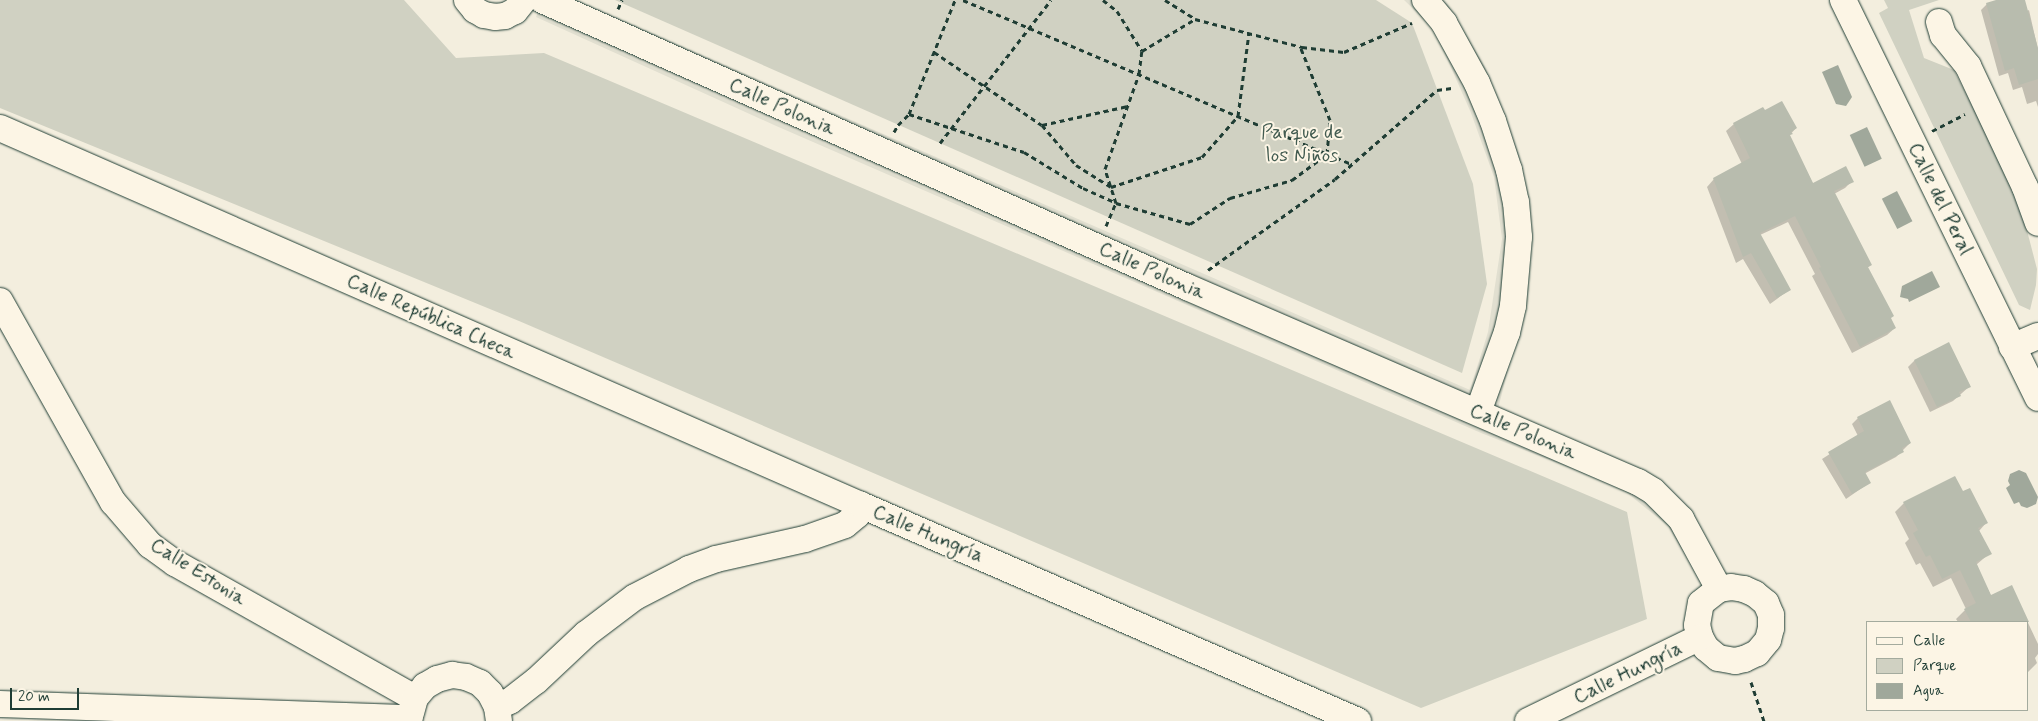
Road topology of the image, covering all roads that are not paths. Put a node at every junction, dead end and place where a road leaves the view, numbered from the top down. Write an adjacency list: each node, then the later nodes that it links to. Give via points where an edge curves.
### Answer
1 (467, 0): 2 (street, via 474,10 495,17 515,11)
2 (524, 0)
3 (542, 0): 13 (street, Calle Polonia, via 1096,247)
4 (1843, 0): 11 (street, Calle del Peral)
5 (1430, 5): 13 (street, via 1459,47 1477,83 1493,121 1516,202 1517,271 1507,332)
6 (1940, 22): 8 (street, via 1943,35 1968,66 2025,187)
7 (0, 128): 14 (street, Calle República Checa)
8 (2038, 223)
9 (0, 301): 18 (street, Calle Estonia, via 113,502 150,545)
10 (2038, 336): 11 (street)
11 (2012, 347): 12 (street, Calle del Peral)
12 (2038, 398)
13 (1478, 412): 15 (street, Calle Polonia, via 1654,491 1681,518)
14 (861, 505): 19 (street, Calle Hungría, via 857,515 845,524 805,539 716,559 635,597 586,634); 20 (street, Calle Hungría)
15 (1718, 589): 16 (street, via 1701,603 1697,625); 16 (street, via 1744,588 1766,603 1771,615 1768,640 1758,653 1744,660 1718,658 1706,648)
16 (1700, 637): 21 (street, Calle Hungría)
17 (0, 704): 18 (street)
18 (412, 712): 19 (street, via 425,686 437,678 452,675 480,683 490,693)
19 (498, 714)
20 (1358, 721)
21 (1528, 721)

